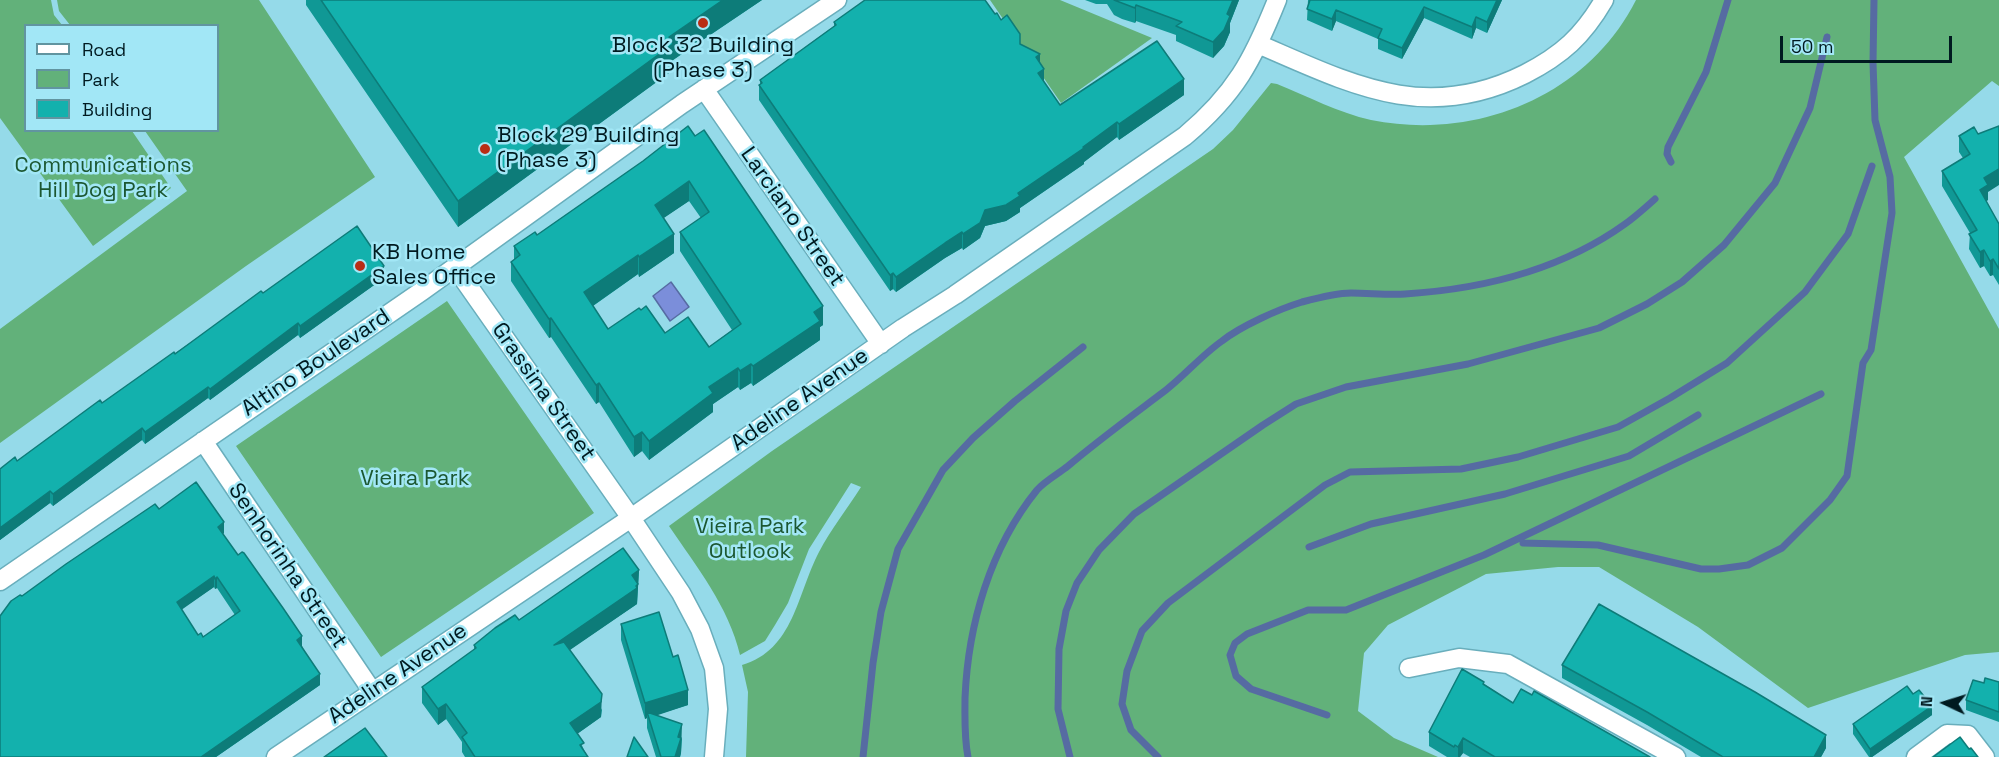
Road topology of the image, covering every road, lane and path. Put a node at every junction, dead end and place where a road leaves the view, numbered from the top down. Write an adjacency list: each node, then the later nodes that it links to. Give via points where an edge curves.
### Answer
1 (837, 0): 5 (street, Altino Boulevard)
2 (1277, 0): 4 (street, Adeline Avenue)
3 (1604, 0): 4 (street, via 1578,38 1556,56 1502,85 1470,94 1430,98 1379,92)
4 (1258, 44): 7 (street, Adeline Avenue, via 1231,91 1210,116 1185,136)
5 (704, 89): 6 (street, Altino Boulevard); 7 (street, Larciano Street)
6 (455, 267): 8 (street, Altino Boulevard); 9 (street, Grassina Street)
7 (881, 344): 9 (street, Adeline Avenue)
8 (203, 441): 10 (street, Altino Boulevard); 12 (street, Senhorinha Street)
9 (631, 518): 12 (street, Adeline Avenue); 14 (street, Grassina Street, via 681,593 714,668 718,709)
10 (0, 581)
11 (1408, 668): 15 (street, via 1459,658 1508,664)
12 (372, 691): 13 (street, Adeline Avenue)
13 (276, 757)
14 (714, 757)
15 (1676, 757)
16 (1916, 757): 17 (street, via 1947,734 1968,735)
17 (1985, 757)

